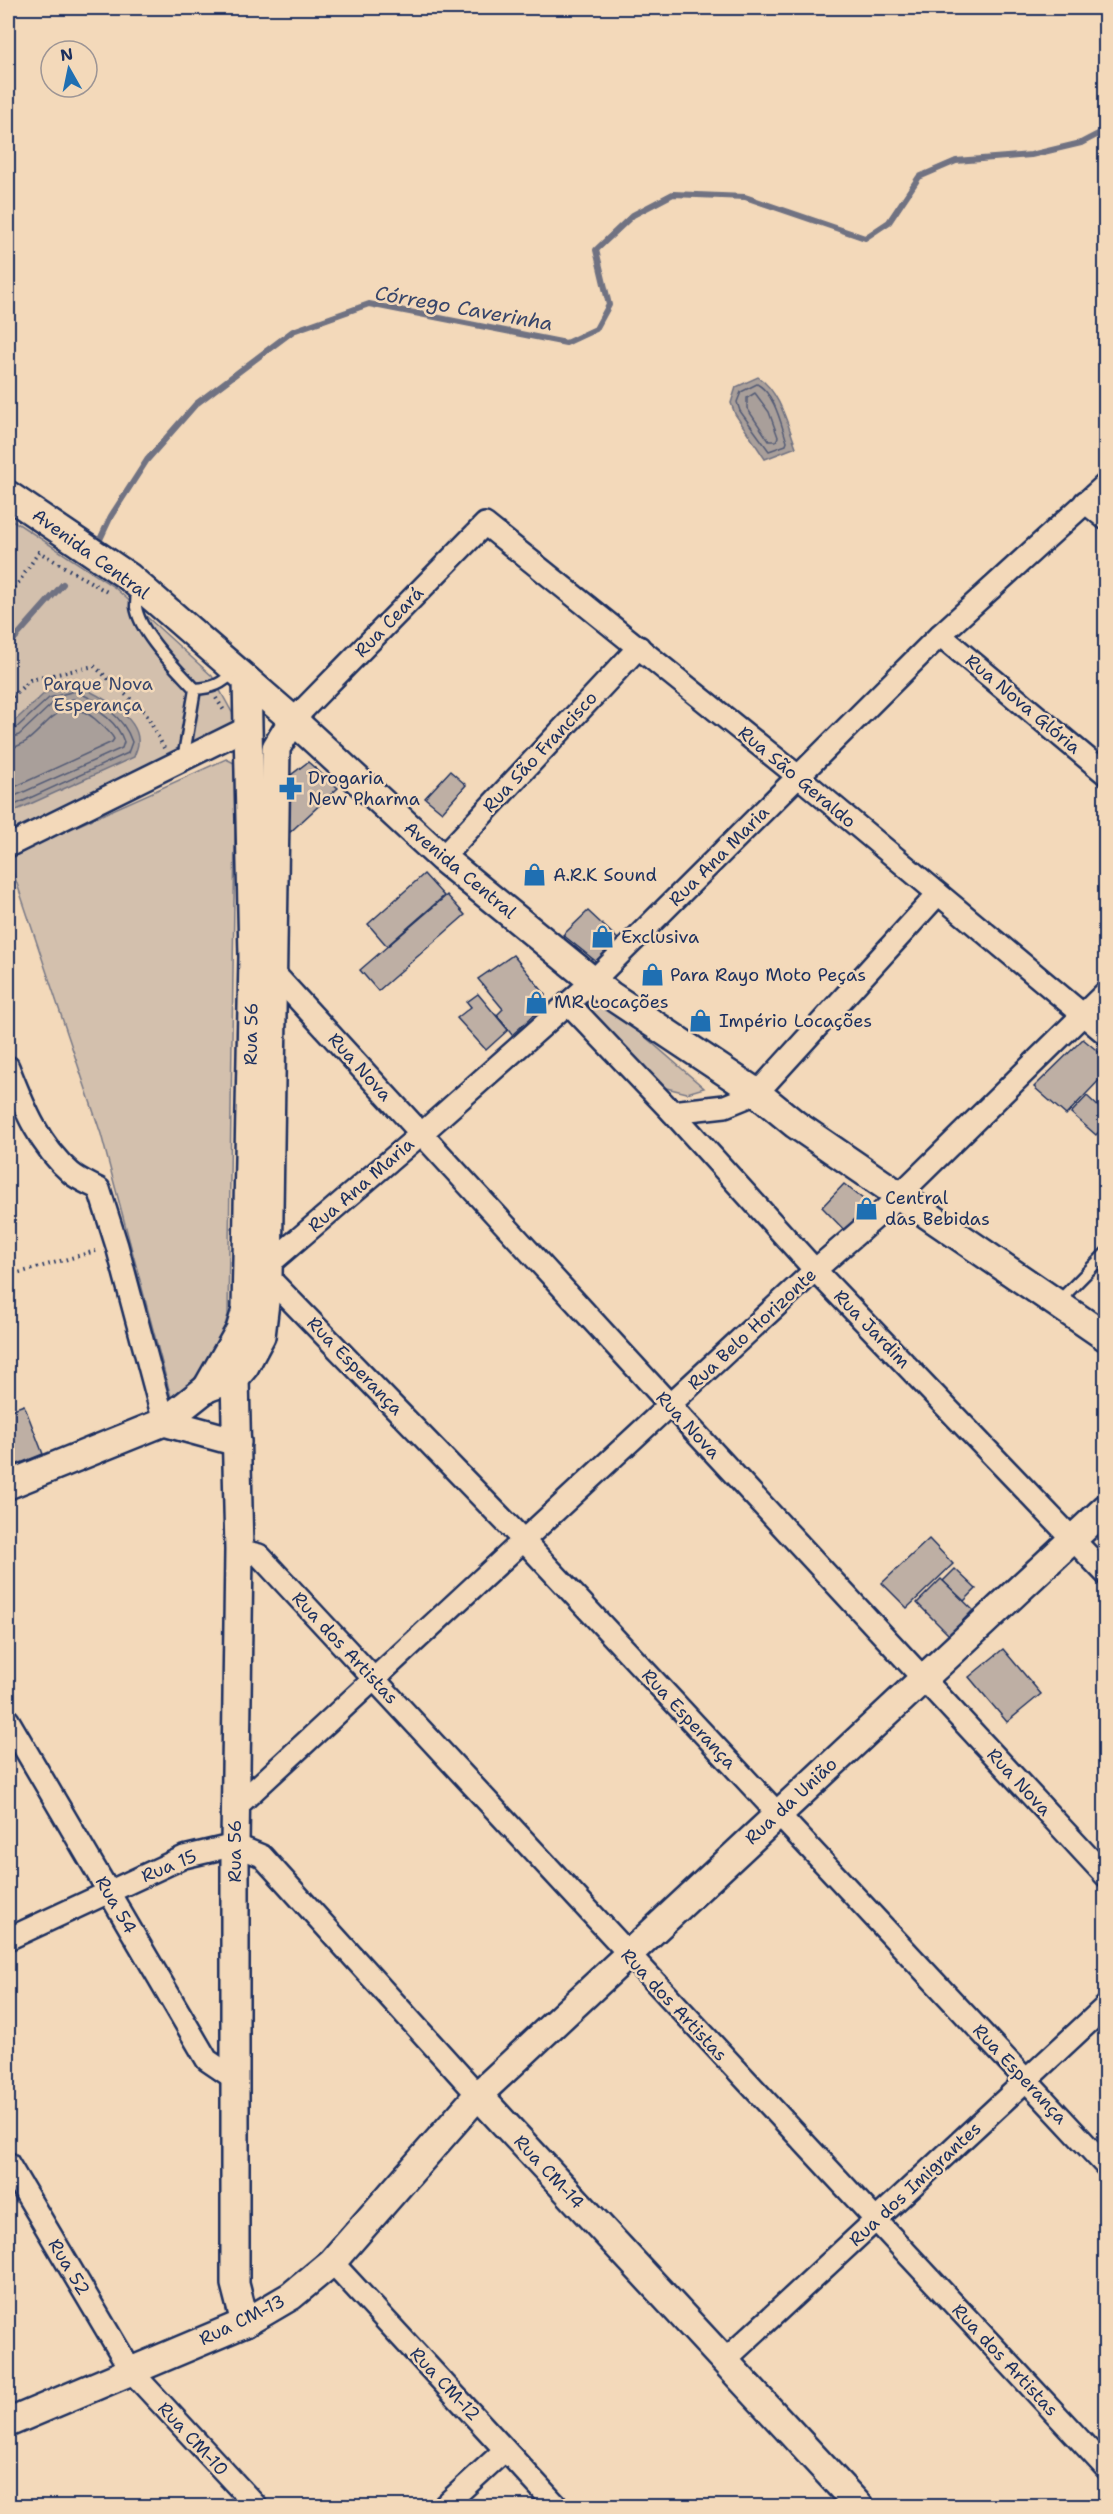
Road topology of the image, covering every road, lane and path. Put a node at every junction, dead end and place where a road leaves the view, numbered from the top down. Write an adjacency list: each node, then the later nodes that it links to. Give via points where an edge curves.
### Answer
1 (1106, 484): 3 (street, Rua Ana Maria)
2 (8, 495): 7 (street, Avenida Central)
3 (1085, 502): 4 (street); 9 (street, Rua Ana Maria)
4 (1106, 519)
5 (484, 524): 10 (street, Rua São Geraldo); 14 (street, Rua Ceará)
6 (86, 579): 8 (path, via 39,552)
7 (134, 580): 11 (street, Avenida Central); 12 (lane, via 140,620)
8 (8, 598)
9 (940, 635): 17 (street, Rua Nova Glória); 18 (street, Rua Ana Maria)
10 (639, 647): 18 (street, Rua São Geraldo); 20 (street, Rua São Francisco)
11 (242, 675): 12 (lane, via 211,688); 14 (street, Avenida Central); 15 (street, Rua 56)
12 (195, 689): 16 (lane)
13 (8, 701): 16 (path, via 30,680 94,666 145,712)
14 (293, 720): 20 (street, Avenida Central); 22 (street, Rua 56, via 276,748)
15 (249, 727): 16 (street); 40 (street, Rua 56, via 253,957 246,1310)
16 (178, 762): 19 (street)
17 (1106, 774)
18 (799, 777): 21 (street, Rua São Geraldo); 23 (street, Rua Ana Maria)
19 (8, 846)
20 (442, 858): 23 (street, Avenida Central)
21 (938, 894): 26 (street, Rua São Geraldo); 29 (street)
22 (274, 973): 31 (street, Rua Nova); 36 (street, Rua 56)
23 (593, 981): 25 (street, Rua Ana Maria); 29 (street, Avenida Central)
24 (1106, 992): 26 (street, Rua Belo Horizonte)
25 (568, 1004): 30 (street, Rua Jardim); 31 (street, Rua Ana Maria)
26 (1082, 1014): 27 (street, Rua São Geraldo); 32 (street, Rua Belo Horizonte)
27 (1106, 1034)
28 (8, 1067): 33 (street, via 28,1117 49,1150 72,1174 99,1189)
29 (757, 1093): 30 (street, via 725,1106); 32 (street, Avenida Central, via 795,1124)
30 (672, 1112): 35 (street, Rua Jardim)
31 (421, 1134): 36 (street, Rua Ana Maria); 41 (street, Rua Nova)
32 (900, 1195): 35 (street, Rua Belo Horizonte); 38 (street, Avenida Central)
33 (117, 1246): 37 (path); 42 (street)
34 (1106, 1253): 38 (lane)
35 (815, 1270): 41 (street, Rua Belo Horizonte); 46 (street, Rua Jardim)
36 (268, 1271): 40 (street, Rua 56, via 261,1336 245,1366); 47 (street, Rua Esperança)
37 (8, 1276)
38 (1056, 1303): 39 (street, Avenida Central)
39 (1106, 1337)
40 (229, 1369): 42 (street); 43 (street, Rua 56)
41 (670, 1405): 47 (street, Rua Belo Horizonte); 50 (street, Rua Nova)
42 (164, 1422): 43 (street); 44 (street)
43 (237, 1442): 48 (street, Rua 56)
44 (8, 1485)
45 (1106, 1508): 46 (street, Rua da União)
46 (1073, 1539): 49 (street, Rua Jardim); 50 (street, Rua da União)
47 (524, 1541): 51 (street, Rua Belo Horizonte); 54 (street, Rua Esperança)
48 (239, 1550): 51 (street, Rua dos Artistas, via 259,1555); 53 (street, Rua 56)
49 (1106, 1574)
50 (923, 1678): 54 (street, Rua da União); 56 (street, Rua Nova)
51 (374, 1680): 53 (street, Rua Belo Horizonte); 59 (street, Rua dos Artistas)
52 (8, 1720): 57 (street, Rua 54)
53 (235, 1809): 55 (street, Rua 56)
54 (777, 1814): 59 (street, Rua da União); 62 (street, Rua Esperança)
55 (235, 1845): 57 (street, Rua 15, via 184,1857); 61 (street, Rua 56); 63 (street, Rua CM-14, via 262,1856)
56 (1106, 1876)
57 (109, 1892): 58 (street, Rua 15); 61 (street, Rua 54, via 207,2060)
58 (8, 1939)
59 (627, 1954): 63 (street, Rua da União); 66 (street, Rua dos Artistas)
60 (1106, 2006): 62 (street, Rua dos Imigrantes)
61 (235, 2079): 68 (street, Rua 56, via 235,2284)
62 (1026, 2080): 65 (street, Rua Esperança); 66 (street, Rua dos Imigrantes)
63 (478, 2096): 67 (street, Rua CM-13); 69 (street, Rua CM-14)
64 (8, 2163): 70 (street, Rua 52)
65 (1106, 2166)
66 (875, 2221): 69 (street, Rua dos Imigrantes); 73 (street, Rua dos Artistas)
67 (332, 2262): 68 (street, Rua CM-13, via 291,2296); 72 (street, Rua CM-12)
68 (245, 2323): 70 (street, Rua CM-13)
69 (724, 2361): 77 (street, Rua CM-14)
70 (130, 2371): 71 (street, Rua CM-13); 74 (street, Rua CM-10)
71 (8, 2423)
72 (505, 2450): 75 (street); 76 (street, Rua CM-12)
73 (1106, 2468)
74 (256, 2506)
75 (444, 2506)
76 (558, 2506)
77 (859, 2506)

